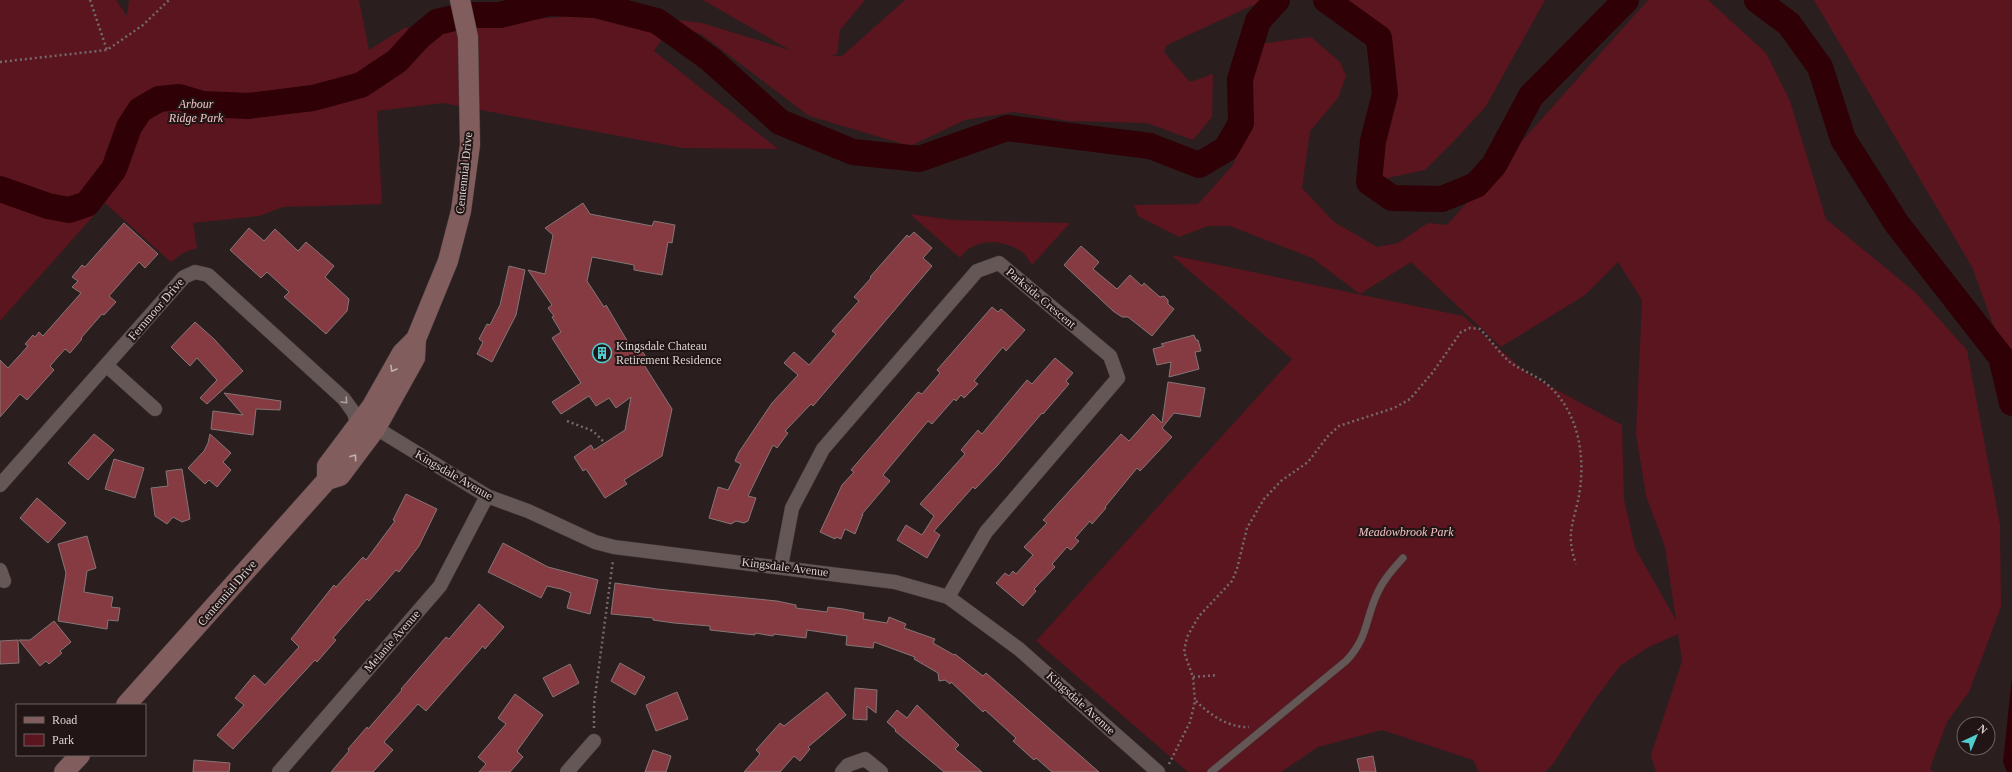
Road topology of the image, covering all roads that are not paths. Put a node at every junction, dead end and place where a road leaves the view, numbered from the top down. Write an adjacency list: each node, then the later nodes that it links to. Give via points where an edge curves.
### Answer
1 (460, 0): 4 (main road, Centennial Drive, via 468,37 470,145 461,210 448,261 416,339 415,358)
2 (106, 365): 3 (street); 4 (street, Fernmoor Drive, one-way to 4, via 184,277 195,272 208,275 350,404); 5 (street, Fernmoor Drive)
3 (155, 409)
4 (367, 427): 6 (street, Kingsdale Avenue); 10 (main road, Centennial Drive, via 340,476 326,480)
5 (0, 485)
6 (486, 496): 8 (street, Kingsdale Avenue, via 528,511 594,542 614,547); 15 (street, Melanie Avenue, via 440,586)
7 (1403, 558): 19 (lane, via 1379,589 1366,631 1346,661)
8 (781, 566): 9 (street, Kingsdale Avenue, via 895,582); 9 (street, Parkside Crescent, via 792,508 823,449 977,271 999,263 1110,356 1118,378 986,532)
9 (948, 597): 13 (street, Kingsdale Avenue, via 1019,649)
10 (127, 704)
11 (594, 740): 16 (street)
12 (79, 756): 14 (main road)
13 (1163, 770)
14 (64, 772)
15 (279, 772)
16 (567, 772)
17 (842, 772): 18 (street, via 848,765 865,759)
18 (881, 772)
19 (1210, 772)

